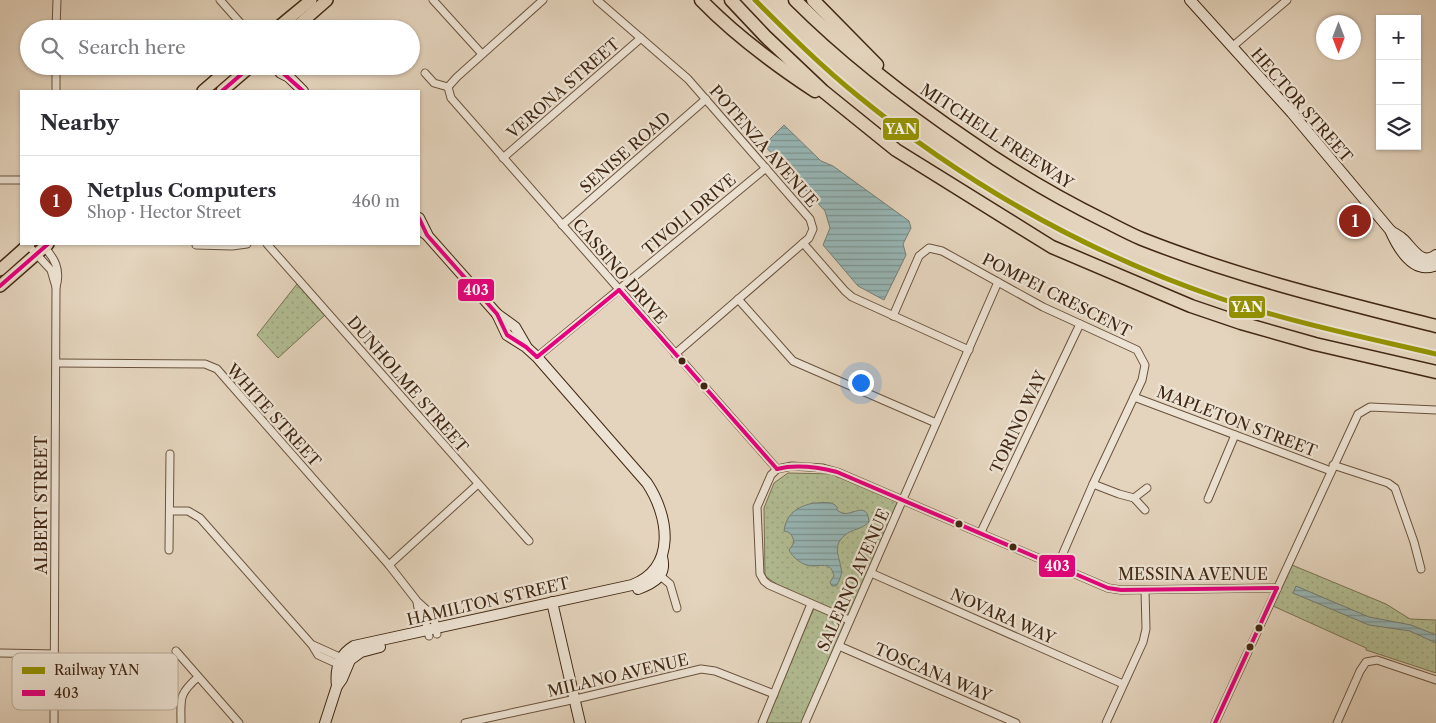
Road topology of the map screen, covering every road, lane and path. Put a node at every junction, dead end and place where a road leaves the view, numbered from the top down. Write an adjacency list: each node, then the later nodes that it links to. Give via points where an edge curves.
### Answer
1 (57, 0): 14 (street)
2 (220, 0): 15 (street)
3 (310, 0): 16 (main road)
4 (327, 0): 17 (main road)
5 (433, 0): 20 (street)
6 (542, 0): 20 (street)
7 (597, 0): 18 (street, POTENZA AVENUE)
8 (701, 0): 34 (highway, via 722,22 781,68)
9 (731, 0): 34 (highway, via 765,36)
10 (795, 0): 33 (highway, MITCHELL FREEWAY, via 844,46)
11 (812, 0): 33 (highway)
12 (1190, 0): 19 (street, HECTOR STREET)
13 (1287, 0): 19 (street)
14 (56, 20)
15 (238, 20)
16 (287, 20)
17 (304, 20)
18 (641, 38): 32 (street, POTENZA AVENUE); 35 (street, VERONA STREET)
19 (1232, 47): 47 (street, HECTOR STREET, via 1390,230 1406,257 1415,265)
20 (482, 54): 27 (street)
21 (425, 74): 27 (street, via 434,83)
22 (56, 75): 28 (street)
23 (222, 75): 29 (main road)
24 (241, 75): 30 (main road)
25 (285, 75): 26 (street)
26 (289, 77): 31 (street)
27 (448, 87): 35 (street, CASSINO DRIVE, via 451,98)
28 (56, 90)
29 (204, 90)
30 (223, 90)
31 (302, 90)
32 (706, 99): 36 (street, POTENZA AVENUE); 39 (street, SENISE ROAD)
33 (913, 101): 56 (highway, MITCHELL FREEWAY, via 1033,182 1077,208 1140,238 1261,281)
34 (856, 118): 61 (highway, via 896,150 1069,255 1191,306 1241,323)
35 (504, 158): 39 (street, CASSINO DRIVE)
36 (766, 168): 41 (street, POTENZA AVENUE, via 810,219 812,229); 52 (street, TIVOLI DRIVE)
37 (0, 180): 38 (street)
38 (20, 180)
39 (562, 225): 52 (street, CASSINO DRIVE)
40 (423, 232): 59 (street, HAMILTON STREET, via 497,314 515,327 526,347)
41 (803, 243): 53 (street); 54 (street, via 852,298)
42 (28, 245): 49 (main road)
43 (196, 245): 44 (street)
44 (240, 245)
45 (268, 245): 69 (street, DUNHOLME STREET)
46 (43, 247): 51 (main road); 60 (street, ALBERT STREET, via 58,269)
47 (1429, 260): 48 (street)
48 (1436, 265)
49 (0, 270)
50 (998, 282): 54 (street, POMPEI CRESCENT, via 942,251 929,248 919,256); 55 (street, POMPEI CRESCENT); 57 (street, SALERNO AVENUE)
51 (0, 286)
52 (619, 290): 58 (street, CASSINO DRIVE); 59 (street, TIVOLI DRIVE)
53 (738, 299): 58 (street); 64 (street, via 793,361)
54 (893, 316): 57 (street)
55 (1080, 324): 62 (street, POMPEI CRESCENT, via 1137,350 1145,365); 77 (street, TORINO WAY)
56 (1436, 326)
57 (969, 350): 64 (street, SALERNO AVENUE)
58 (675, 354): 68 (street, CASSINO DRIVE)
59 (537, 357): 83 (street, HAMILTON STREET, via 655,495 665,531)
60 (56, 363): 80 (street, WHITE STREET, via 205,364 217,370); 93 (street, ALBERT STREET)
61 (1436, 372)
62 (1134, 396): 65 (street, MAPLETON STREET); 70 (street, POMPEI CRESCENT)
63 (1436, 410): 67 (street, via 1363,409 1354,420)
64 (936, 423): 73 (street, SALERNO AVENUE)
65 (1235, 435): 67 (street, MAPLETON STREET); 74 (street)
66 (170, 454): 75 (street)
67 (1332, 468): 82 (street, MAPLETON STREET, via 1388,483 1395,488); 85 (street)
68 (777, 469): 73 (street, MESSINA AVENUE, via 792,466 823,468); 87 (street, via 770,475 757,507 760,574 769,585)
69 (478, 484): 78 (street, DUNHOLME STREET); 80 (street)
70 (1092, 484): 72 (street); 81 (street, POMPEI CRESCENT)
71 (1147, 488): 72 (street)
72 (1134, 498): 76 (street)
73 (903, 499): 77 (street, MESSINA AVENUE); 84 (street, SALERNO AVENUE)
74 (1208, 499)
75 (170, 510): 79 (street); 95 (street, via 188,511 200,518 318,655)
76 (1145, 510)
77 (981, 532): 81 (street, MESSINA AVENUE)
78 (529, 541)
79 (169, 550)
80 (389, 565): 91 (street, WHITE STREET, via 417,601)
81 (1057, 567): 86 (street, MESSINA AVENUE, via 1108,588)
82 (1421, 569)
83 (657, 573): 88 (street, HAMILTON STREET, via 642,582); 89 (street, via 670,584)
84 (871, 573): 90 (street, SALERNO AVENUE); 98 (street, NOVARA WAY)
85 (1277, 588): 86 (street, MESSINA AVENUE); 114 (street)
86 (1145, 590): 98 (street, via 1146,630)
87 (812, 604): 90 (street); 99 (street)
88 (553, 605): 91 (street, HAMILTON STREET); 100 (street)
89 (677, 608)
90 (849, 620): 92 (street, SALERNO AVENUE)
91 (432, 632): 95 (street, HAMILTON STREET, via 360,644 348,650)
92 (838, 646): 102 (street, SALERNO AVENUE); 112 (street, TOSCANA WAY)
93 (54, 653)
94 (178, 653): 96 (street)
95 (343, 664): 107 (street, via 336,678 337,686)
96 (198, 677): 105 (street, via 182,694); 106 (street)
97 (1436, 680): 115 (street, via 1377,660 1366,662)
98 (1123, 684): 113 (street)
99 (774, 694): 100 (street, MILANO AVENUE, via 715,671 701,669); 110 (street)
100 (576, 699): 103 (street, MILANO AVENUE); 109 (street)
101 (54, 710): 104 (street, ALBERT STREET)
102 (805, 721): 111 (street)
103 (476, 722): 108 (street, MILANO AVENUE)
104 (54, 723)
105 (181, 723)
106 (238, 723)
107 (325, 723)
108 (464, 723)
109 (580, 723)
110 (762, 723)
111 (814, 723)
112 (1016, 723)
113 (1106, 723)
114 (1215, 723)
115 (1337, 723)

